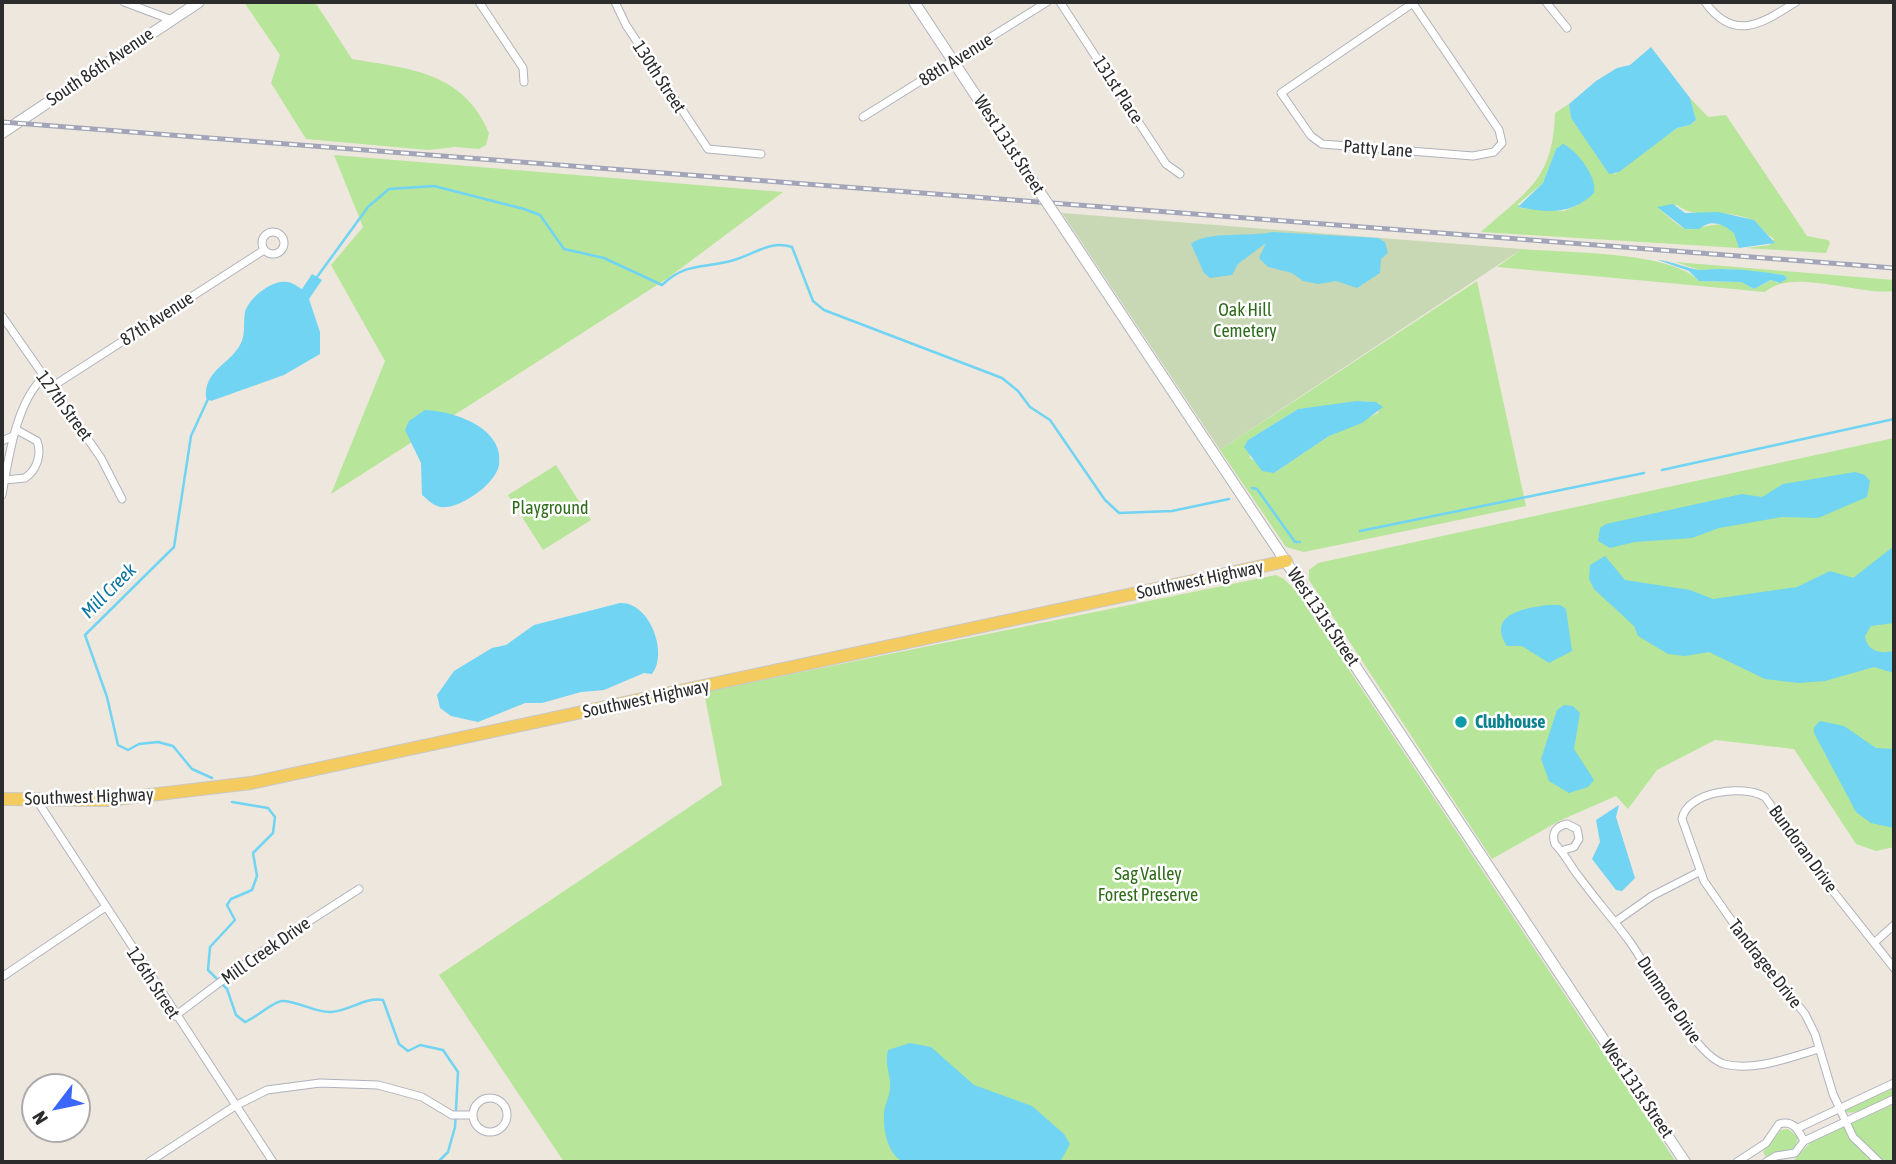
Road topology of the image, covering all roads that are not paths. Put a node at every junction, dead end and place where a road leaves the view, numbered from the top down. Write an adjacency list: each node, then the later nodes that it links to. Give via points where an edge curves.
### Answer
1 (124, 2): 12 (street)
2 (199, 2): 12 (street, South 86th Avenue)
3 (479, 2): 15 (street, via 523,68)
4 (615, 2): 18 (street, 130th Street, via 708,149)
5 (914, 2): 14 (street, West 131st Street)
6 (1047, 2): 14 (street, 88th Avenue)
7 (1060, 2): 19 (street, 131st Place, via 1166,164)
8 (1413, 2): 8 (street, Patty Lane, via 1499,130 1499,148 1487,155 1322,144 1311,136 1281,93)
9 (1546, 2): 13 (street)
10 (1705, 2): 11 (street, via 1716,15 1735,25 1759,24)
11 (1796, 2)
12 (172, 20): 17 (street, South 86th Avenue)
13 (1567, 28)
14 (954, 62): 16 (street, 88th Avenue); 29 (street, West 131st Street, bridge)
15 (524, 82)
16 (863, 117)
17 (2, 133)
18 (761, 154)
19 (1180, 174)
20 (264, 250): 23 (street, 87th Avenue)
21 (2, 316): 22 (street, 127th Street)
22 (43, 378): 23 (street, 127th Street); 24 (street)
23 (50, 388): 28 (street, 127th Street, via 102,458)
24 (15, 433): 25 (street); 26 (street); 26 (street, via 37,441 38,461 25,478)
25 (2, 441)
26 (5, 480): 27 (street)
27 (2, 495)
28 (122, 499)
29 (1286, 561): 31 (main road, Southwest Highway, via 298,774 181,793); 54 (street, West 131st Street)
30 (2, 799): 31 (main road, Southwest Highway)
31 (37, 802): 36 (street, 126th Street)
32 (1686, 810): 34 (street, Tandragee Drive, via 1682,819); 39 (street, Bundoran Drive, via 1727,790 1765,797)
33 (1564, 849): 37 (street, Dunmore Drive, via 1574,870)
34 (1699, 872): 37 (street, via 1651,896); 43 (street, Tandragee Drive, via 1805,1014)
35 (359, 889): 42 (street, Mill Creek Drive)
36 (104, 908): 41 (street); 42 (street, 126th Street)
37 (1615, 922): 43 (street, Dunmore Drive, via 1710,1057 1746,1066)
38 (1894, 925): 39 (street)
39 (1875, 942): 40 (street, Bundoran Drive)
40 (1894, 968)
41 (2, 977)
42 (175, 1016): 46 (street, 126th Street)
43 (1819, 1049): 47 (street, Tandragee Drive)
44 (1894, 1083): 47 (street)
45 (1894, 1099): 49 (street)
46 (235, 1105): 48 (street, via 267,1090 320,1083 378,1085 422,1097 452,1115); 52 (street); 53 (street, 126th Street)
47 (1839, 1109): 49 (street, Tandragee Drive); 50 (street)
48 (472, 1115): 48 (street, via 481,1130 494,1132 505,1123 507,1114 500,1101 489,1097 478,1102)
49 (1845, 1122): 51 (street); 57 (street, Tandragee Drive, via 1855,1140)
50 (1798, 1128): 51 (street); 55 (street, via 1779,1124 1766,1143)
51 (1804, 1141): 56 (street, via 1795,1153)
52 (149, 1162)
53 (273, 1162)
54 (1685, 1162)
55 (1737, 1162)
56 (1766, 1162)
57 (1880, 1162)

